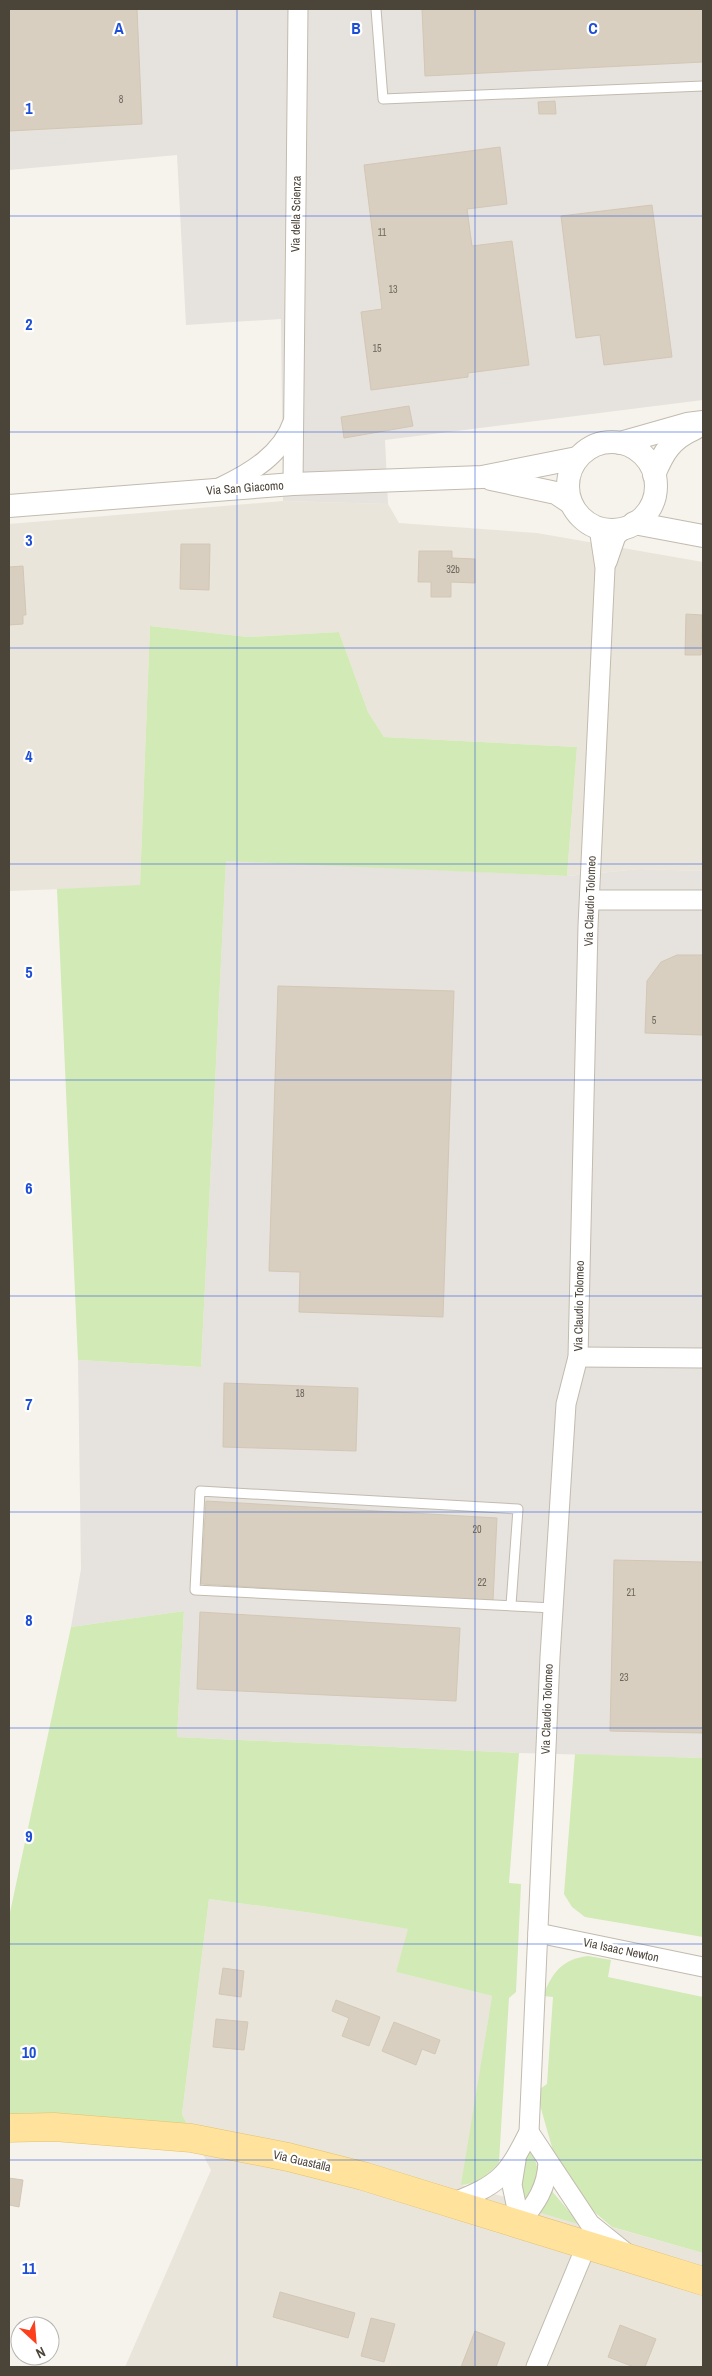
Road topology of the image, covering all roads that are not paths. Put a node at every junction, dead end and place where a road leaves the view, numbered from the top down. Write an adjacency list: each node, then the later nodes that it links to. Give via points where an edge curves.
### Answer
1 (298, 9): 4 (street, Via della Scienza)
2 (376, 9): 3 (lane, via 383,99)
3 (703, 86)
4 (294, 418): 9 (street, Via della Scienza); 11 (street, Via della Scienza, via 289,433 273,454 246,475)
5 (703, 424): 6 (street, via 688,424); 10 (street, via 686,432 664,450)
6 (620, 443): 7 (street, via 593,446); 10 (street, via 642,454)
7 (578, 458): 8 (street, Via San Giacomo); 12 (street, via 568,480)
8 (482, 476): 9 (street, Via San Giacomo); 12 (street, Via San Giacomo, via 556,494)
9 (293, 484): 11 (street, Via San Giacomo)
10 (654, 485): 14 (street, via 647,511); 16 (street, via 660,507)
11 (214, 491): 13 (street, Via San Giacomo)
12 (571, 503): 15 (street, via 582,519)
13 (9, 506)
14 (630, 525): 15 (street, via 608,530); 16 (street); 17 (street, Via Claudio Tolomeo, via 616,536)
15 (599, 528): 17 (street, Via Claudio Tolomeo)
16 (693, 534)
17 (605, 568): 18 (street, Via Claudio Tolomeo)
18 (590, 900): 19 (street); 20 (street, Via Claudio Tolomeo)
19 (703, 900)
20 (578, 1356): 21 (street); 23 (street, Via Claudio Tolomeo, via 566,1404)
21 (703, 1358)
22 (511, 1605): 22 (lane, via 196,1590 200,1491 518,1509); 23 (lane)
23 (553, 1608): 24 (street, Via Claudio Tolomeo)
24 (538, 1932): 25 (street, Via Isaac Newton); 27 (street, Via Claudio Tolomeo)
25 (703, 1967)
26 (9, 2128): 30 (main road, Via Guastalla, via 192,2138 288,2157)
27 (529, 2132): 28 (street); 29 (street)
28 (518, 2155): 30 (street, via 491,2186); 31 (street, via 512,2185)
29 (548, 2162): 31 (street, via 543,2192); 33 (street, via 590,2224)
30 (452, 2203): 31 (main road, Via Guastalla)
31 (520, 2223): 32 (main road, Via Guastalla)
32 (587, 2244): 33 (main road, Via Guastalla); 35 (street)
33 (633, 2258): 34 (main road, Via Guastalla)
34 (703, 2281)
35 (536, 2367)

